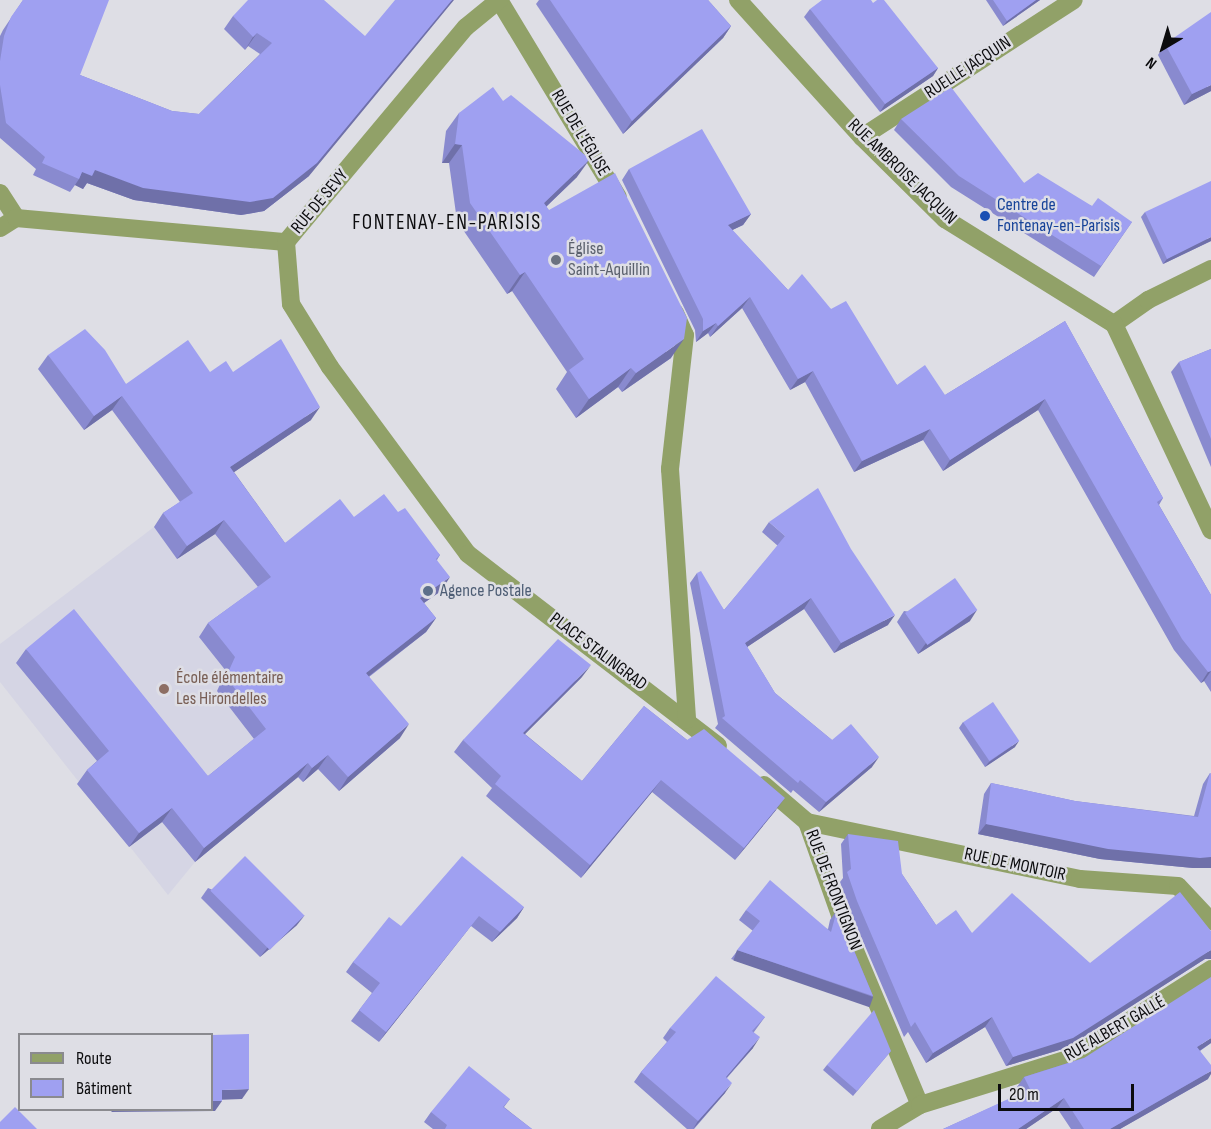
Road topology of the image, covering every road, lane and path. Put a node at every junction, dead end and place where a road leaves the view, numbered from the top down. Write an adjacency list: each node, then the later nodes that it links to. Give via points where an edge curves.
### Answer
1 (499, 0): 6 (street, RUE DE L'ÉGLISE); 9 (street, RUE DE SEVY, via 466,27)
2 (738, 0): 4 (street, RUE AMBROISE JACQUIN)
3 (1074, 0): 4 (street, RUELLE JACQUIN)
4 (862, 137): 12 (street, RUE AMBROISE JACQUIN, via 945,219)
5 (0, 193): 7 (street)
6 (627, 214)
7 (16, 218): 8 (street); 9 (street, RUE DE SEVY)
8 (0, 228)
9 (286, 242): 14 (street, PLACE STALINGRAD, via 291,304 330,368 468,555)
10 (1211, 269): 12 (street, via 1148,300)
11 (665, 292): 14 (street, via 685,335 670,469)
12 (1114, 324): 13 (street)
13 (1211, 530)
14 (687, 719): 15 (street)
15 (730, 756)
16 (747, 770): 17 (street, RUE DE FRONTIGNON)
17 (807, 822): 18 (street, RUE DE MONTOIR, via 1080,879 1178,886); 20 (street, RUE DE FRONTIGNON, via 840,915)
18 (1211, 921)
19 (1211, 969): 20 (street, RUE ALBERT GALLÉ, via 1071,1058)
20 (920, 1105): 21 (street, RUE ALBERT GALLÉ)
21 (880, 1129)

